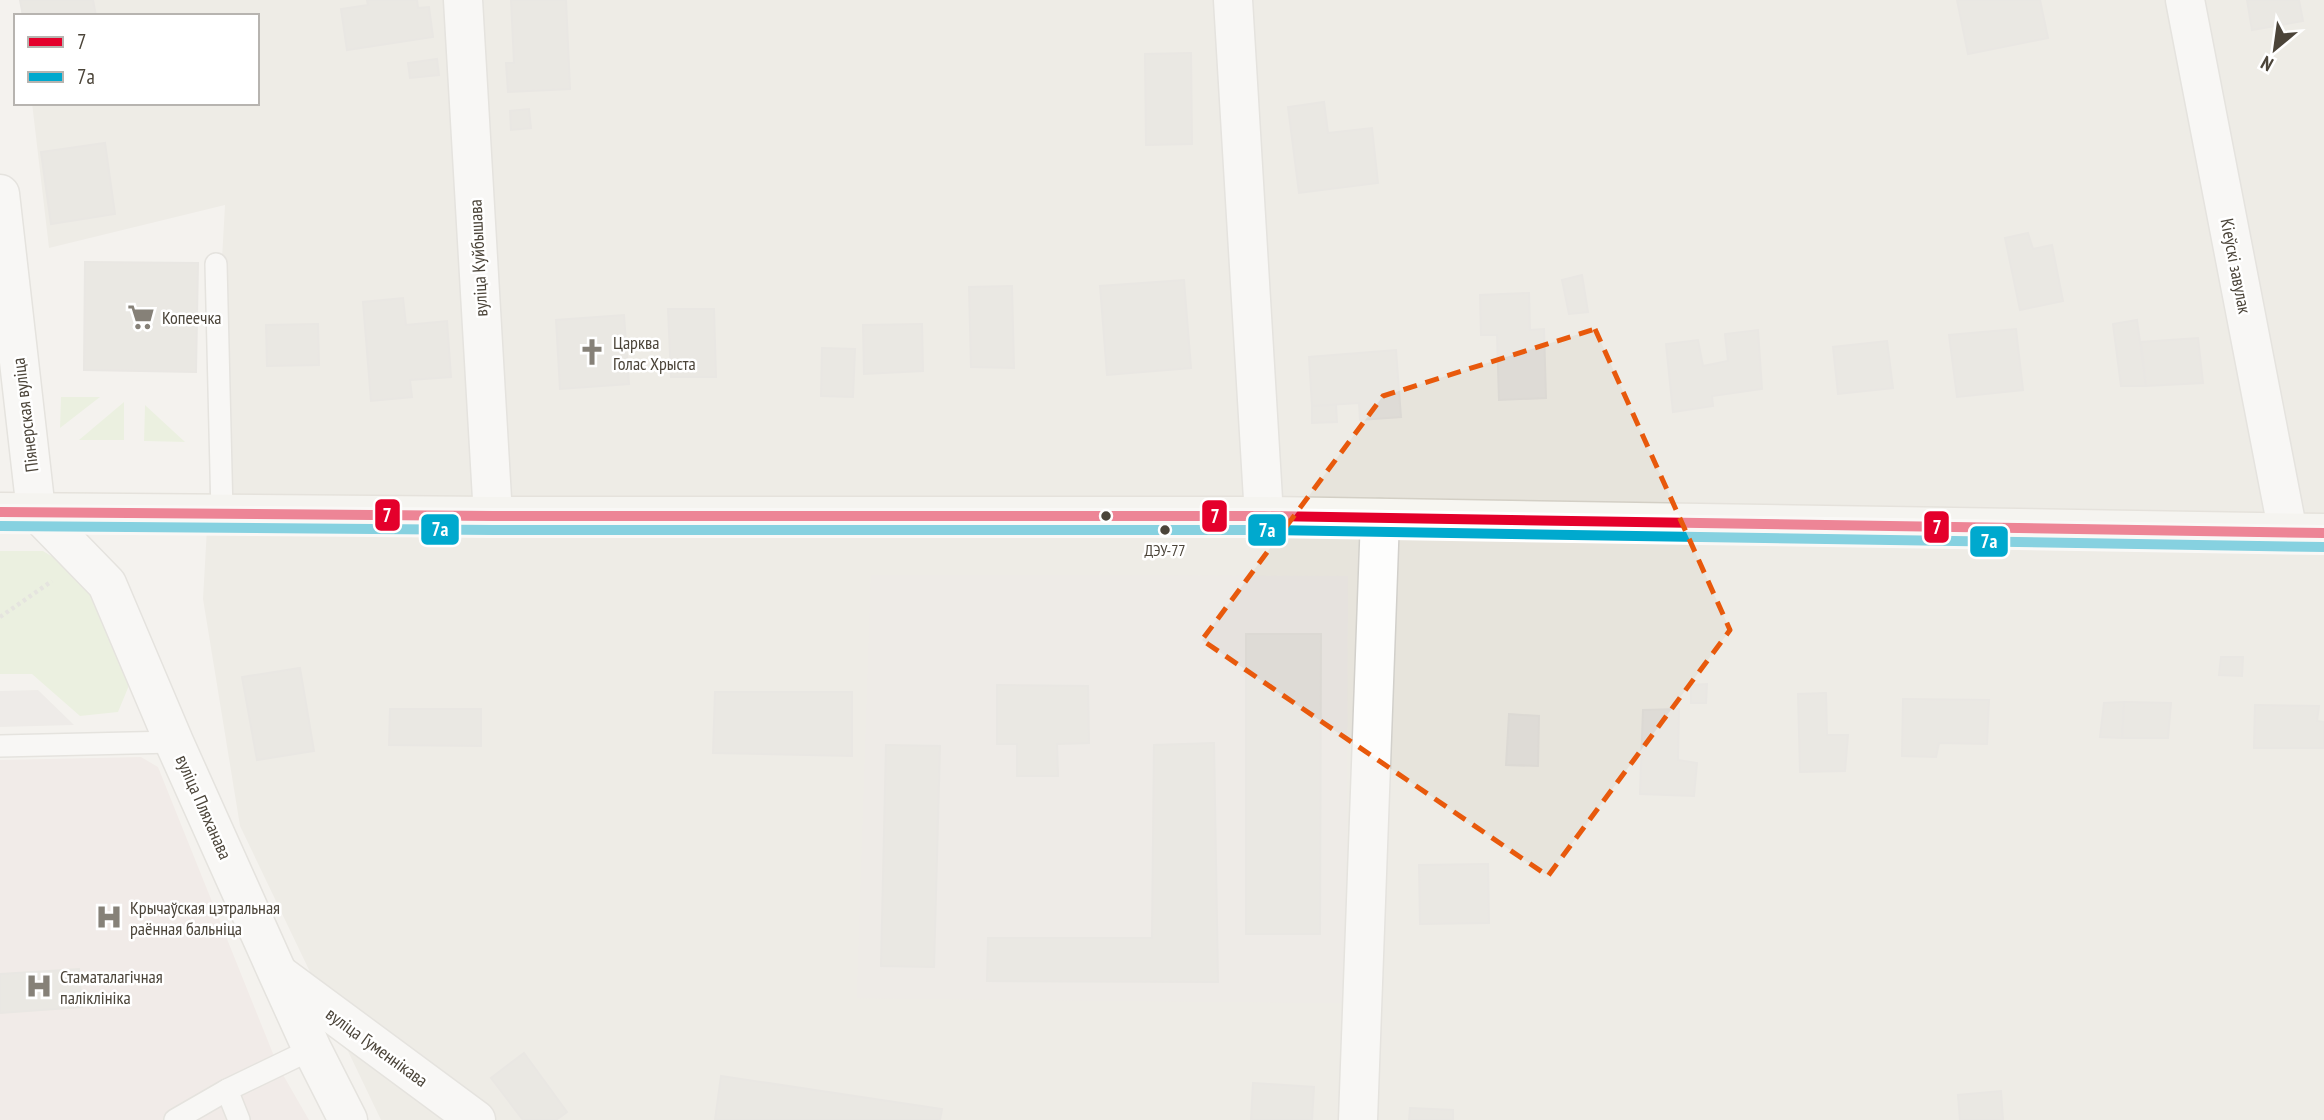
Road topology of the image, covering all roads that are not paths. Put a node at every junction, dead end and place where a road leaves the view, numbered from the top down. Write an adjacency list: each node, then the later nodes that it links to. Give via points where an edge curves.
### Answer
1 (463, 0): 8 (street, вуліца Куйбышава)
2 (1233, 0): 9 (street)
3 (2185, 0): 11 (street, Кіеўскі завулак)
4 (0, 194): 6 (street, Піянерская вуліца)
5 (216, 264): 7 (lane)
6 (18, 512): 7 (main road); 12 (street, вуліца Пляханава, via 107,584)
7 (222, 513): 8 (main road)
8 (493, 516): 9 (main road)
9 (1265, 516): 10 (main road)
10 (1380, 518): 11 (main road); 21 (street)
11 (2306, 533)
12 (174, 742): 13 (lane); 14 (street, вуліца Пляханава)
13 (0, 746)
14 (278, 974): 15 (street, вуліца Пляханава); 20 (street, вуліца Гуменнікава)
15 (312, 1049): 16 (lane); 19 (street, вуліца Пляханава)
16 (227, 1090): 17 (lane); 18 (lane)
17 (175, 1120)
18 (239, 1120)
19 (348, 1120)
20 (476, 1120)
21 (1358, 1120)

